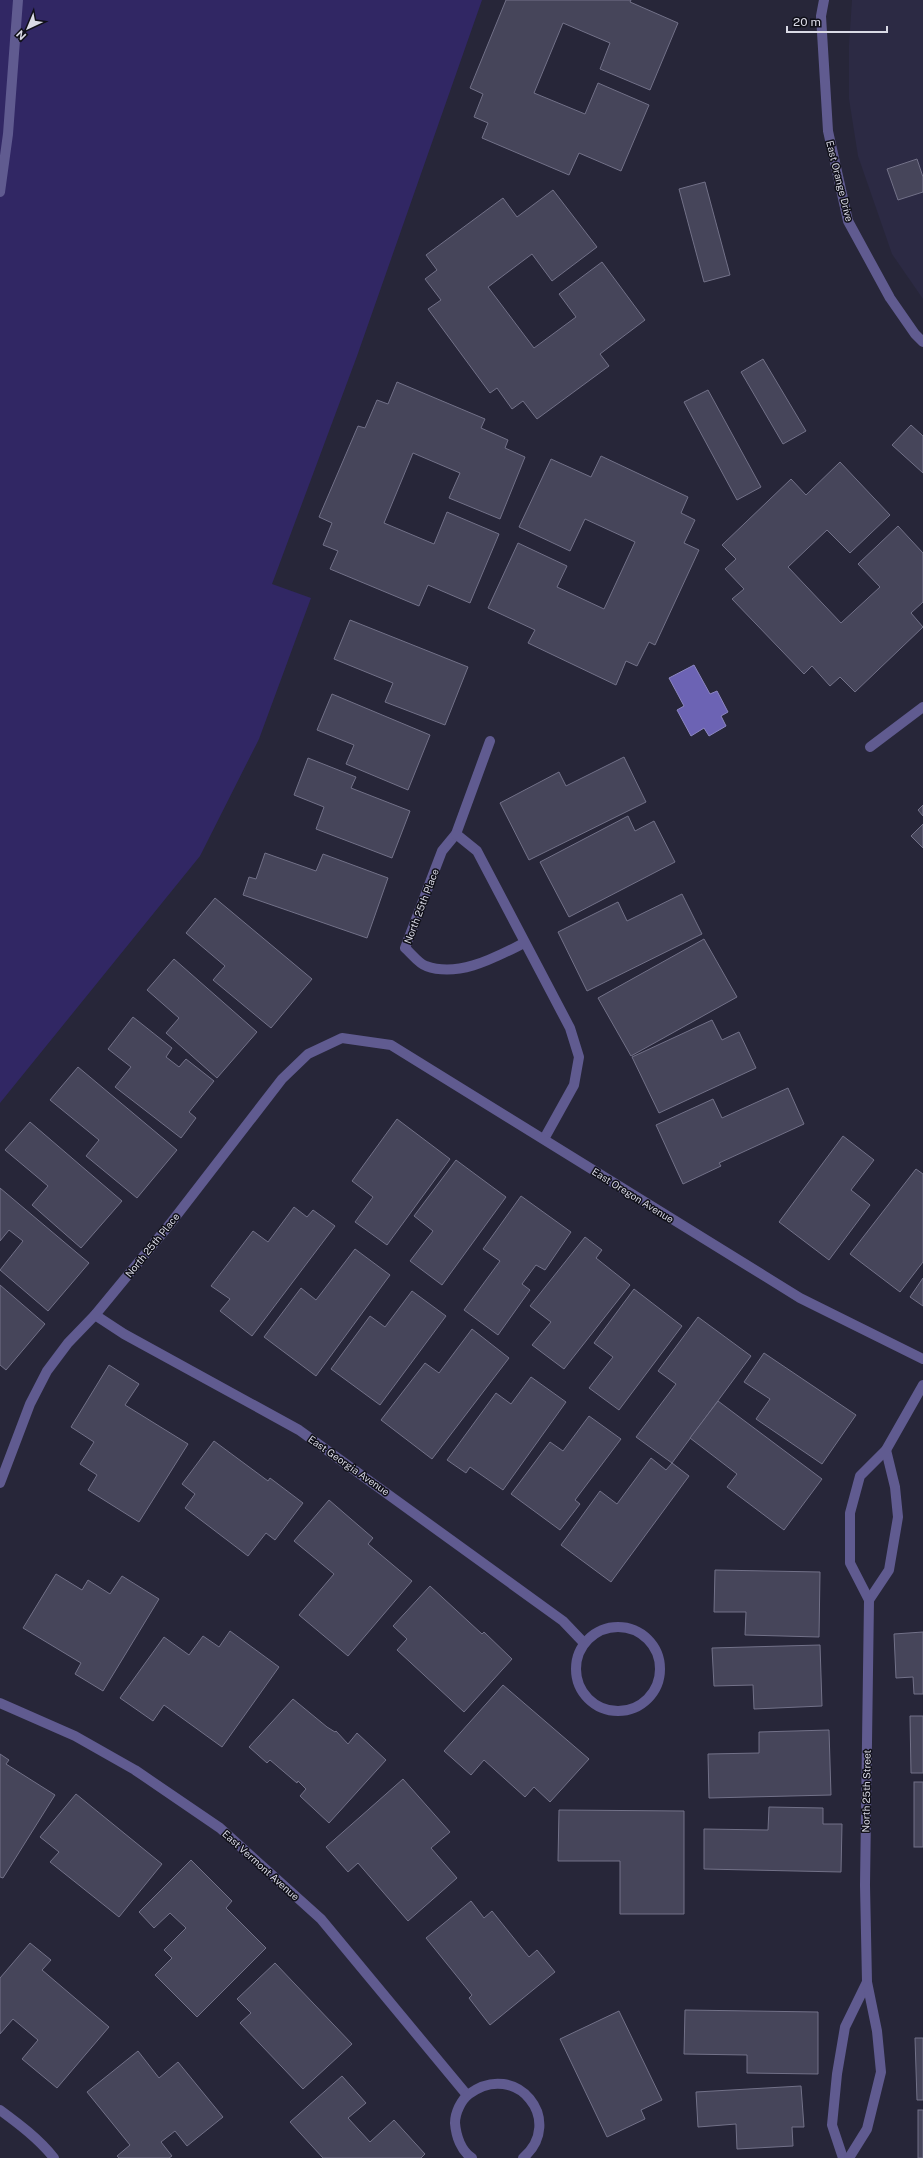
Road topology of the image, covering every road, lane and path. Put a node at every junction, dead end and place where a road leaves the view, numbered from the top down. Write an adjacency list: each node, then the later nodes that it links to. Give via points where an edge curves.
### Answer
1 (18, 0): 3 (street, via 8,134)
2 (824, 0): 4 (street, East Orange Drive, via 821,16 828,131 848,221 890,298)
3 (0, 192)
4 (923, 342)
5 (923, 706): 7 (street)
6 (490, 741): 8 (street, North 25th Place)
7 (870, 747)
8 (456, 834): 9 (street, via 477,851); 9 (street, North 25th Place, via 442,851 405,948 426,966 456,969 490,959)
9 (524, 943): 11 (street, via 570,1028 579,1057 574,1085)
10 (342, 1038): 11 (street, East Oregon Avenue, via 391,1045); 12 (street, North 25th Place, via 308,1054 282,1079 170,1224)
11 (544, 1139): 13 (street, East Oregon Avenue, via 800,1298)
12 (95, 1315): 16 (street, North 25th Place, via 68,1343 47,1371 30,1404); 18 (street, East Georgia Avenue, via 124,1334 299,1430 557,1617)
13 (923, 1359)
14 (923, 1385): 15 (street, North 25th Street)
15 (886, 1450): 17 (street, via 895,1487 898,1517 889,1570); 17 (street, North 25th Street, via 860,1476 850,1513 850,1562)
16 (0, 1483)
17 (869, 1600): 20 (street, North 25th Street, via 865,1885)
18 (584, 1643): 18 (street, via 575,1668 577,1681 583,1693 592,1702 610,1710 630,1710 652,1693 658,1680 660,1666 656,1652 648,1640 629,1629 608,1627 595,1633)
19 (0, 1703): 21 (street, East Vermont Avenue, via 82,1740 135,1770 220,1828 321,1919)
20 (867, 1982): 26 (street, North 25th Street, via 845,2027 837,2074 832,2125); 27 (street, North 25th Street, via 877,2031 880,2072 867,2130)
21 (466, 2095): 24 (street, via 455,2119 456,2133 460,2145); 25 (street, via 478,2087 492,2083 507,2083 520,2089 530,2099 537,2111 540,2125 537,2139 530,2152)
22 (0, 2110): 23 (street, via 23,2127)
23 (54, 2158)
24 (472, 2158)
25 (523, 2158)
26 (843, 2158)
27 (849, 2158)

